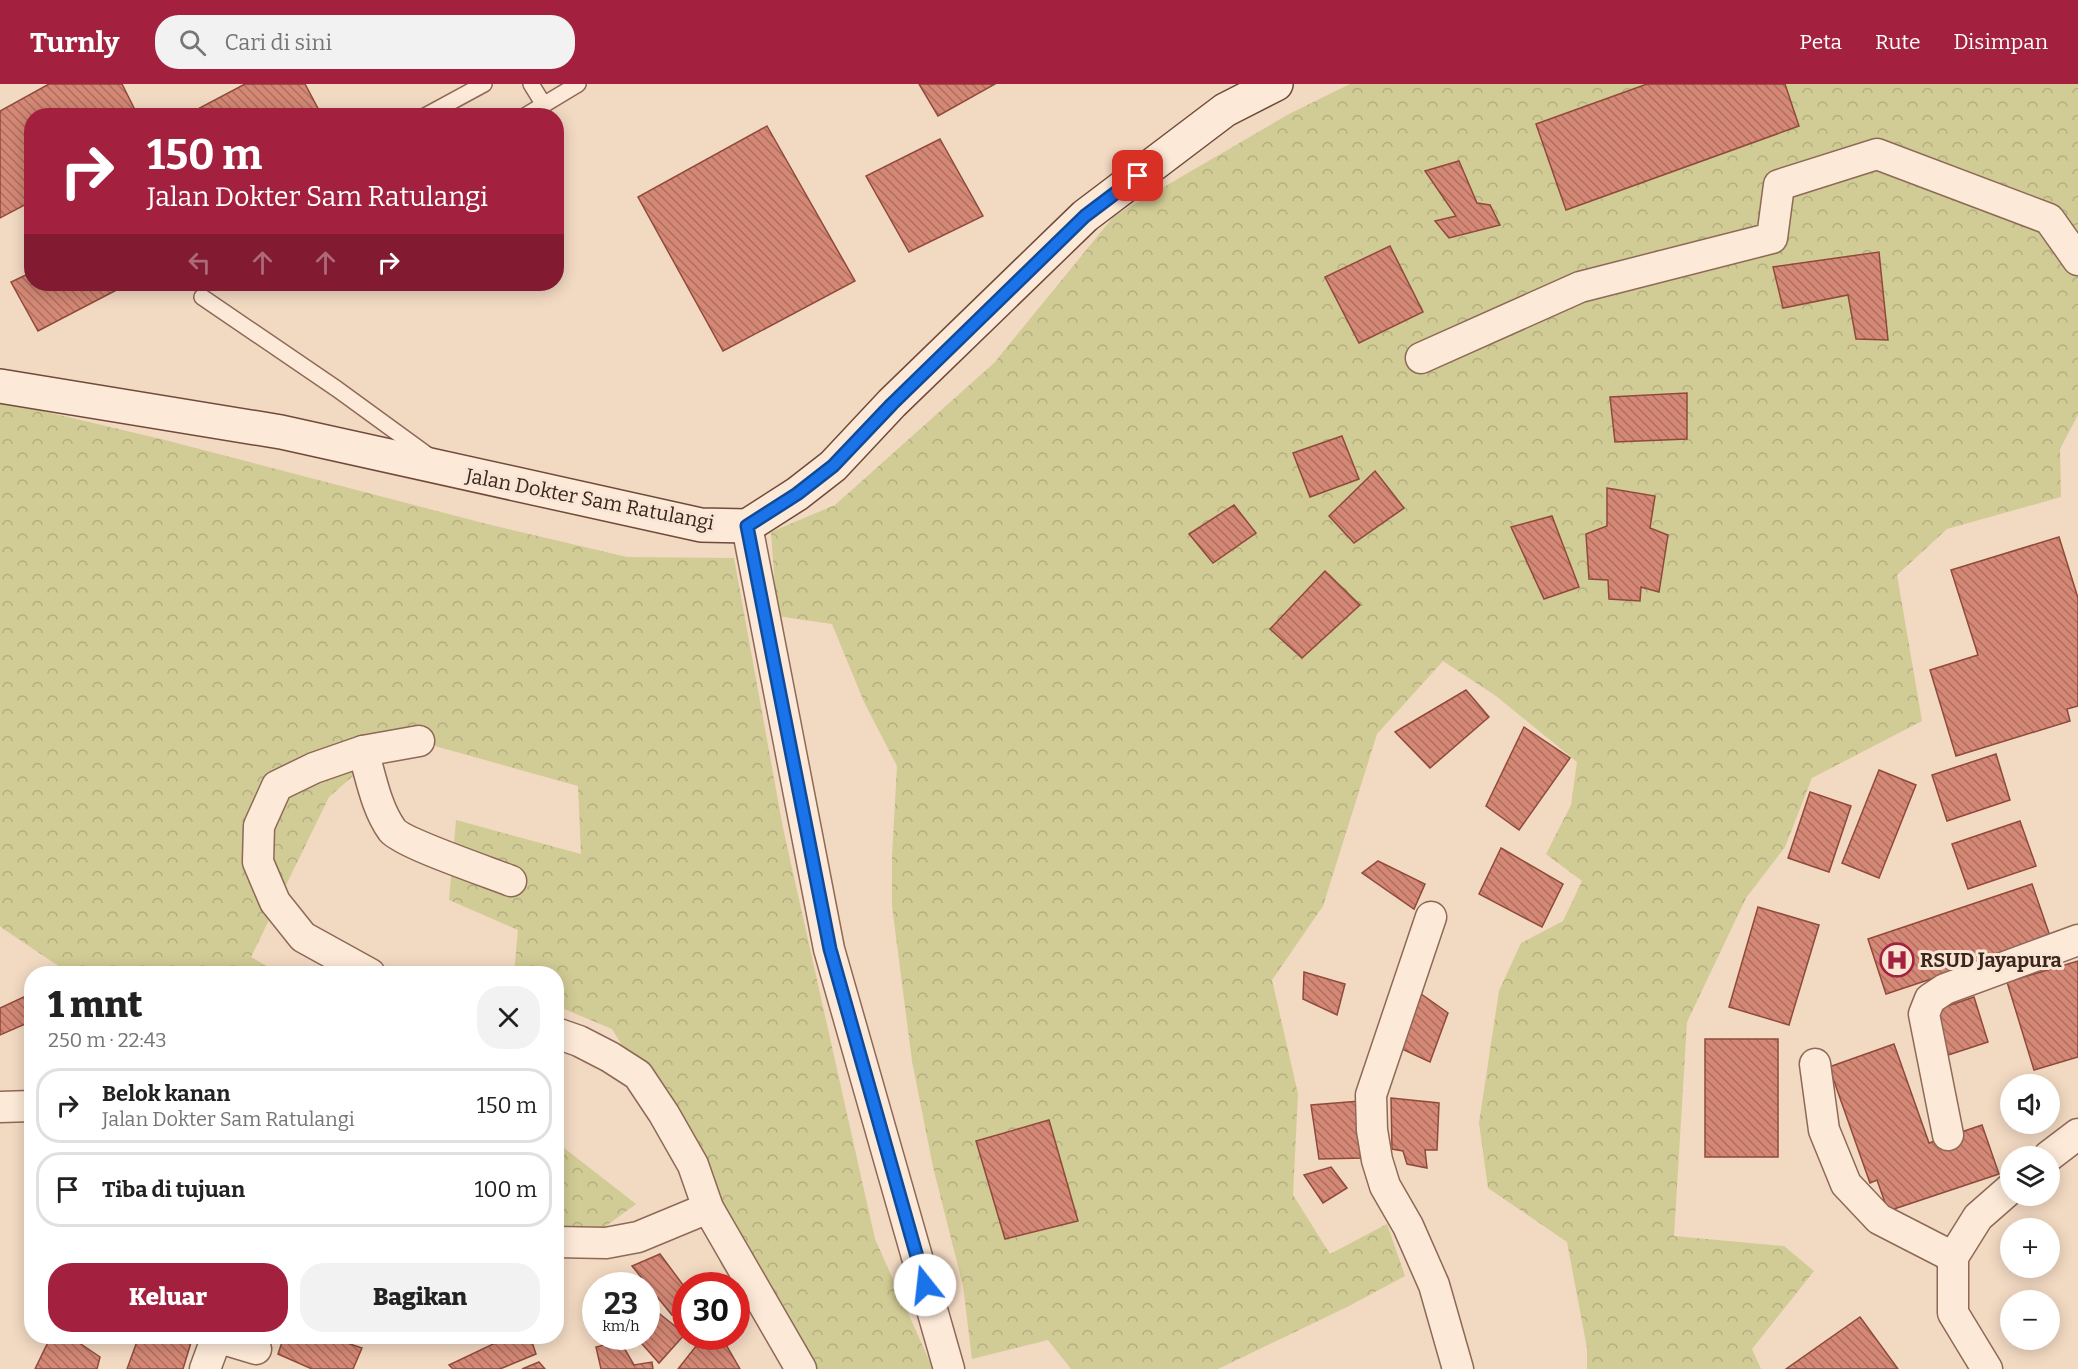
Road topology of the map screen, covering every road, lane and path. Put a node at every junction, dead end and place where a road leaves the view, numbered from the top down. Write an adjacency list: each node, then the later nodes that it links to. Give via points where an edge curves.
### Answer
1 (484, 84): 6 (lane)
2 (531, 84): 5 (lane)
3 (578, 84): 5 (lane)
4 (1275, 84): 13 (main road, via 1225,110 1085,216 833,466)
5 (544, 105): 7 (lane)
6 (440, 108)
7 (539, 108)
8 (2078, 260): 10 (street, via 2049,219 1877,154 1779,184 1772,238 1580,287)
9 (202, 297): 12 (lane)
10 (1421, 358)
11 (0, 386): 12 (main road, Jalan Dokter Sam Ratulangi, via 281,432)
12 (449, 470): 13 (main road, Jalan Dokter Sam Ratulangi, via 701,525)
13 (747, 526): 36 (street, via 830,949)
14 (419, 741): 15 (street)
15 (363, 752): 16 (street, via 384,816 394,832); 19 (street, via 314,768 277,786 259,826 258,862 275,902 303,937)
16 (512, 881)
17 (1431, 917): 37 (street, via 1371,1095 1372,1130 1385,1186 1434,1285)
18 (2078, 940): 25 (street, via 1945,989 1930,999 1924,1014)
19 (355, 966)
20 (564, 1036): 28 (street, via 638,1075 693,1165)
21 (1815, 1064): 30 (street, via 1824,1130 1846,1184 1879,1219)
22 (24, 1106): 23 (street)
23 (0, 1107)
24 (2078, 1134): 26 (street)
25 (1948, 1135)
26 (2060, 1148)
27 (2000, 1198): 30 (street, via 1978,1218)
28 (708, 1208): 29 (street, via 638,1237 606,1243); 35 (street)
29 (564, 1242)
30 (1953, 1257): 38 (street, via 1953,1312)
31 (214, 1344): 34 (street)
32 (237, 1344): 33 (street)
33 (256, 1349)
34 (205, 1369)
35 (801, 1369)
36 (949, 1369)
37 (1458, 1369)
38 (1987, 1369)

